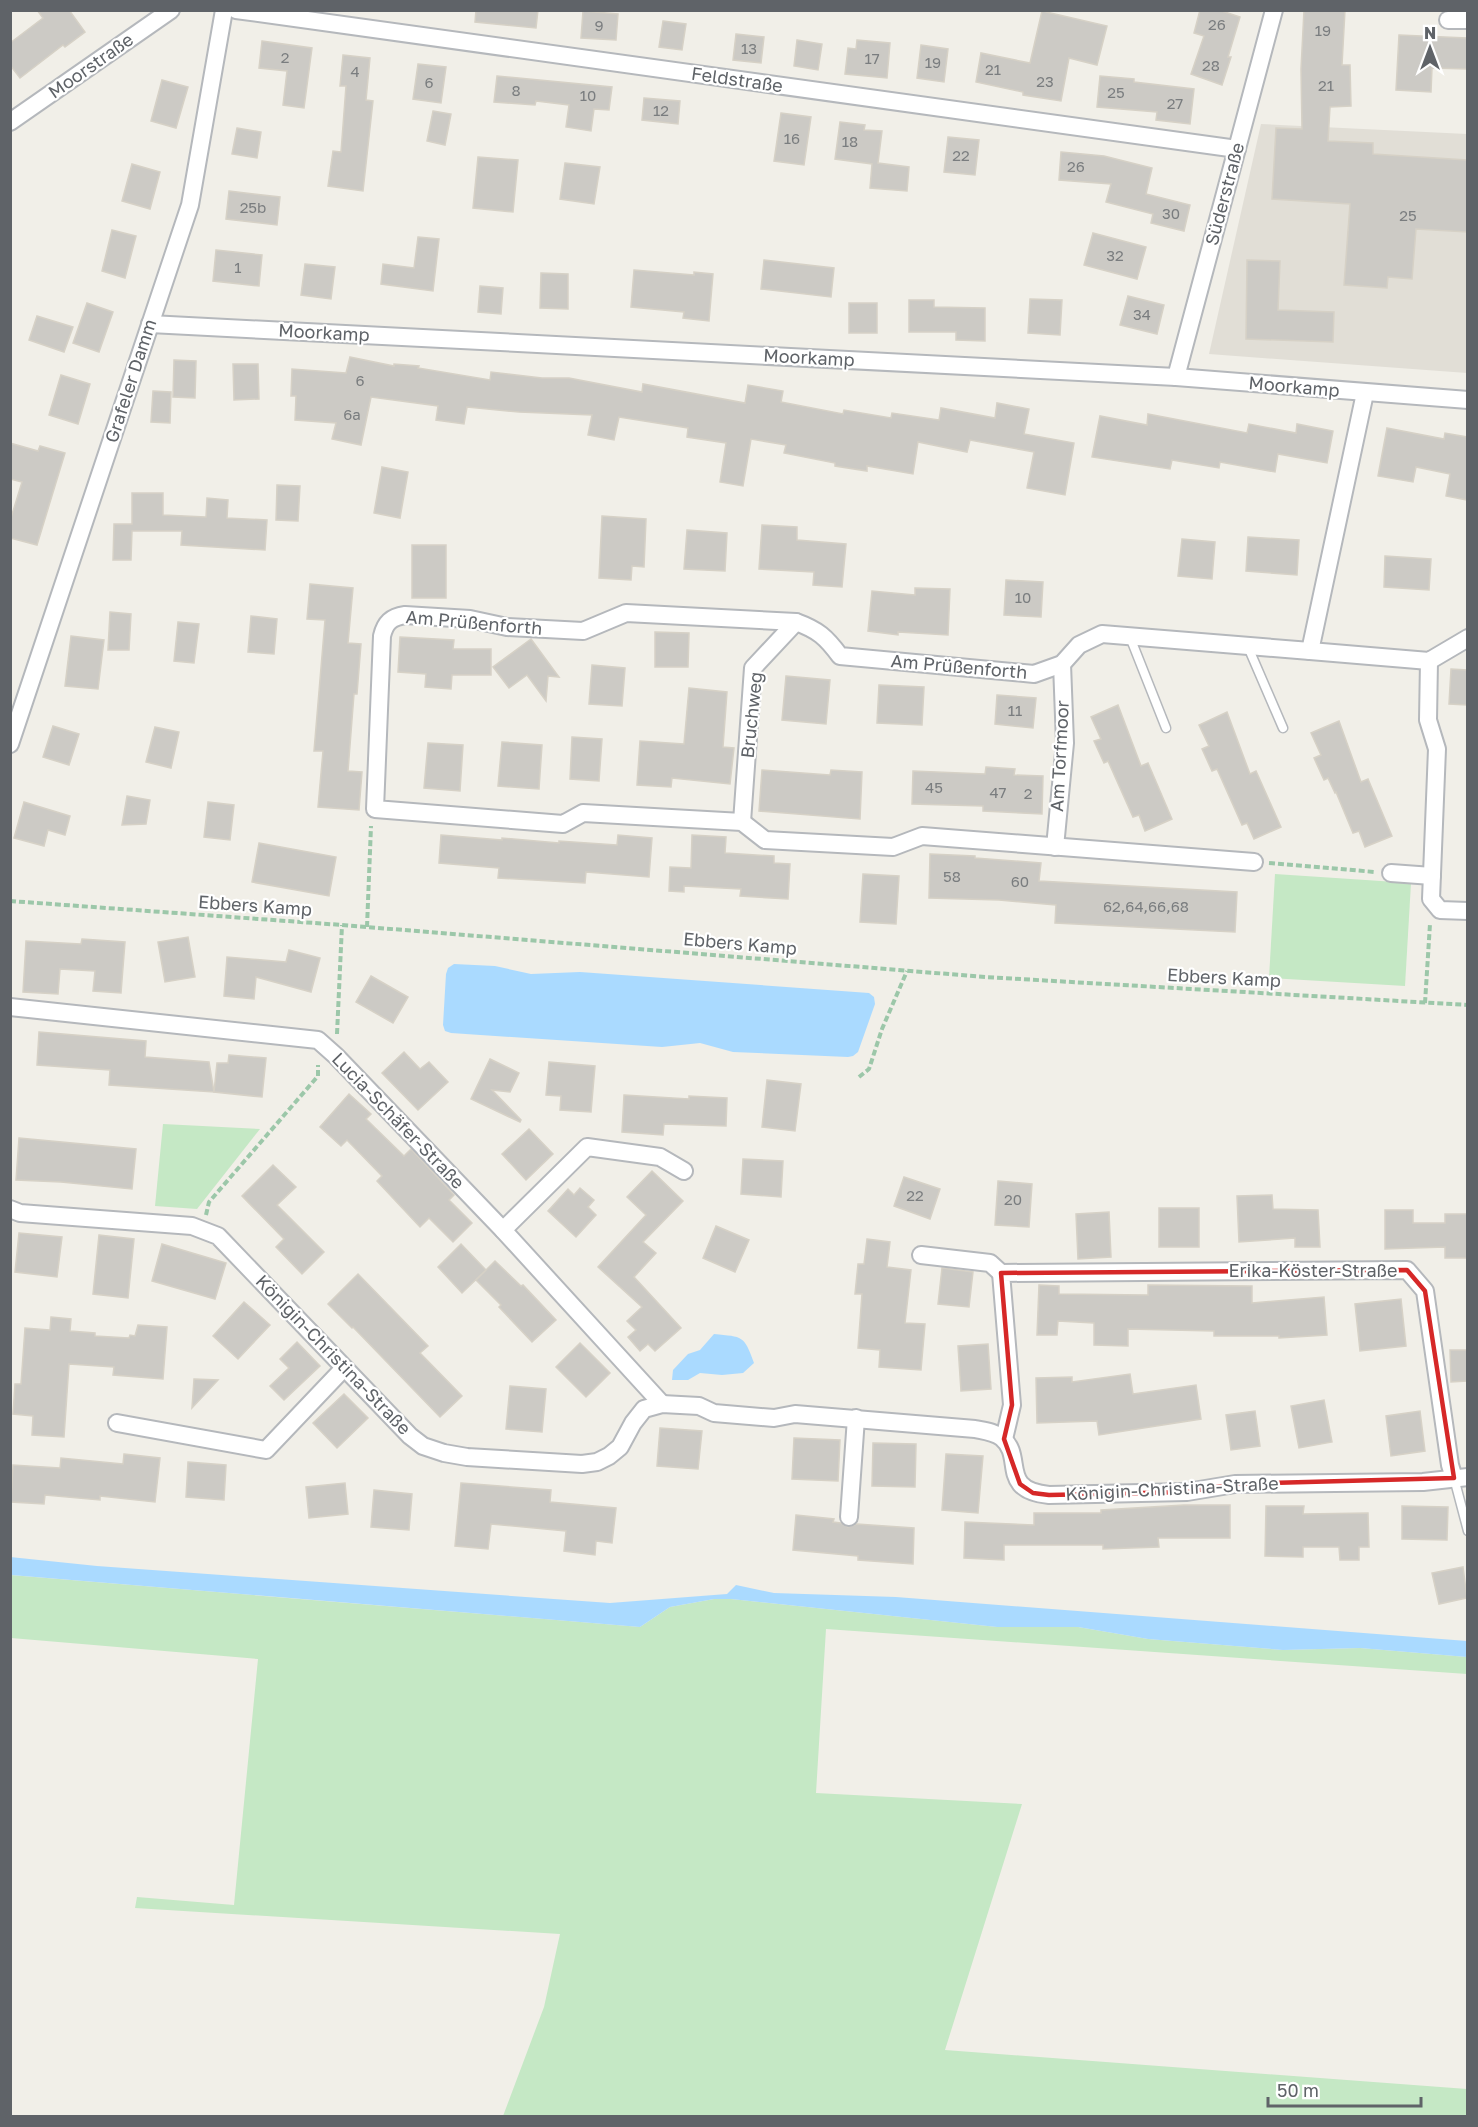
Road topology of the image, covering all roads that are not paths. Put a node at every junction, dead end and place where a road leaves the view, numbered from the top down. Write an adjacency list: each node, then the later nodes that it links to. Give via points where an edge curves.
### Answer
1 (171, 10): 7 (street, Moorstraße)
2 (224, 10): 9 (street, Grafeler Damm, via 190,205)
3 (236, 10): 8 (street, Feldstraße)
4 (1274, 10): 8 (street, Süderstraße)
5 (1448, 20): 6 (street)
6 (1467, 20)
7 (10, 122)
8 (1237, 148): 10 (street, Süderstraße)
9 (150, 324): 10 (street, Moorkamp); 22 (street, Grafeler Damm)
10 (1176, 377): 11 (street, Moorkamp)
11 (1365, 393): 12 (street, Moorkamp); 17 (street)
12 (1467, 400)
13 (796, 622): 19 (street, Am Prüßenforth, via 814,628 840,656 1034,674); 23 (street, Bruchweg, via 753,668); 23 (street, Am Prüßenforth, via 626,613 583,632 507,627 470,619 397,616 384,627 375,809 563,824 583,813)
14 (1130, 636): 16 (street, Am Prüßenforth); 19 (street, Am Prüßenforth, via 1102,633 1079,645); 20 (lane)
15 (1467, 638): 18 (street)
16 (1248, 647): 17 (street, Am Prüßenforth); 21 (lane)
17 (1310, 651): 18 (street, Am Prüßenforth)
18 (1429, 661): 27 (street, via 1428,720 1437,749)
19 (1062, 664): 24 (street, Am Torfmoor, via 1065,743)
20 (1166, 728)
21 (1283, 728)
22 (10, 744)
23 (742, 822): 24 (street, via 765,840 893,847 922,836)
24 (1054, 847): 25 (street)
25 (1254, 862)
26 (1391, 873): 27 (street)
27 (1432, 876): 28 (street, via 1431,899 1440,910)
28 (1467, 911)
29 (10, 1007): 32 (street, Lucia-Schäfer-Straße, via 318,1040)
30 (684, 1171): 32 (street, via 660,1157 587,1147)
31 (10, 1209): 35 (street, Königin-Christina-Straße, via 202,1228 218,1236)
32 (503, 1230): 36 (street, Lucia-Schäfer-Straße)
33 (921, 1255): 34 (street, Erika-Köster-Straße, via 990,1263)
34 (1001, 1273): 39 (street, via 1012,1405); 40 (street, Erika-Köster-Straße, via 1407,1270 1425,1291 1450,1465)
35 (344, 1368): 36 (street, Königin-Christina-Straße, via 423,1446 466,1457 597,1462 620,1447 644,1409); 38 (street, via 266,1450)
36 (662, 1404): 37 (street, via 774,1418 795,1414)
37 (856, 1418): 39 (street, via 975,1429); 41 (street)
38 (117, 1423)
39 (1004, 1439): 40 (street, Königin-Christina-Straße, via 1020,1484 1033,1493 1049,1495 1186,1492 1235,1484)
40 (1461, 1478): 42 (lane)
41 (849, 1517)
42 (1467, 1531)

